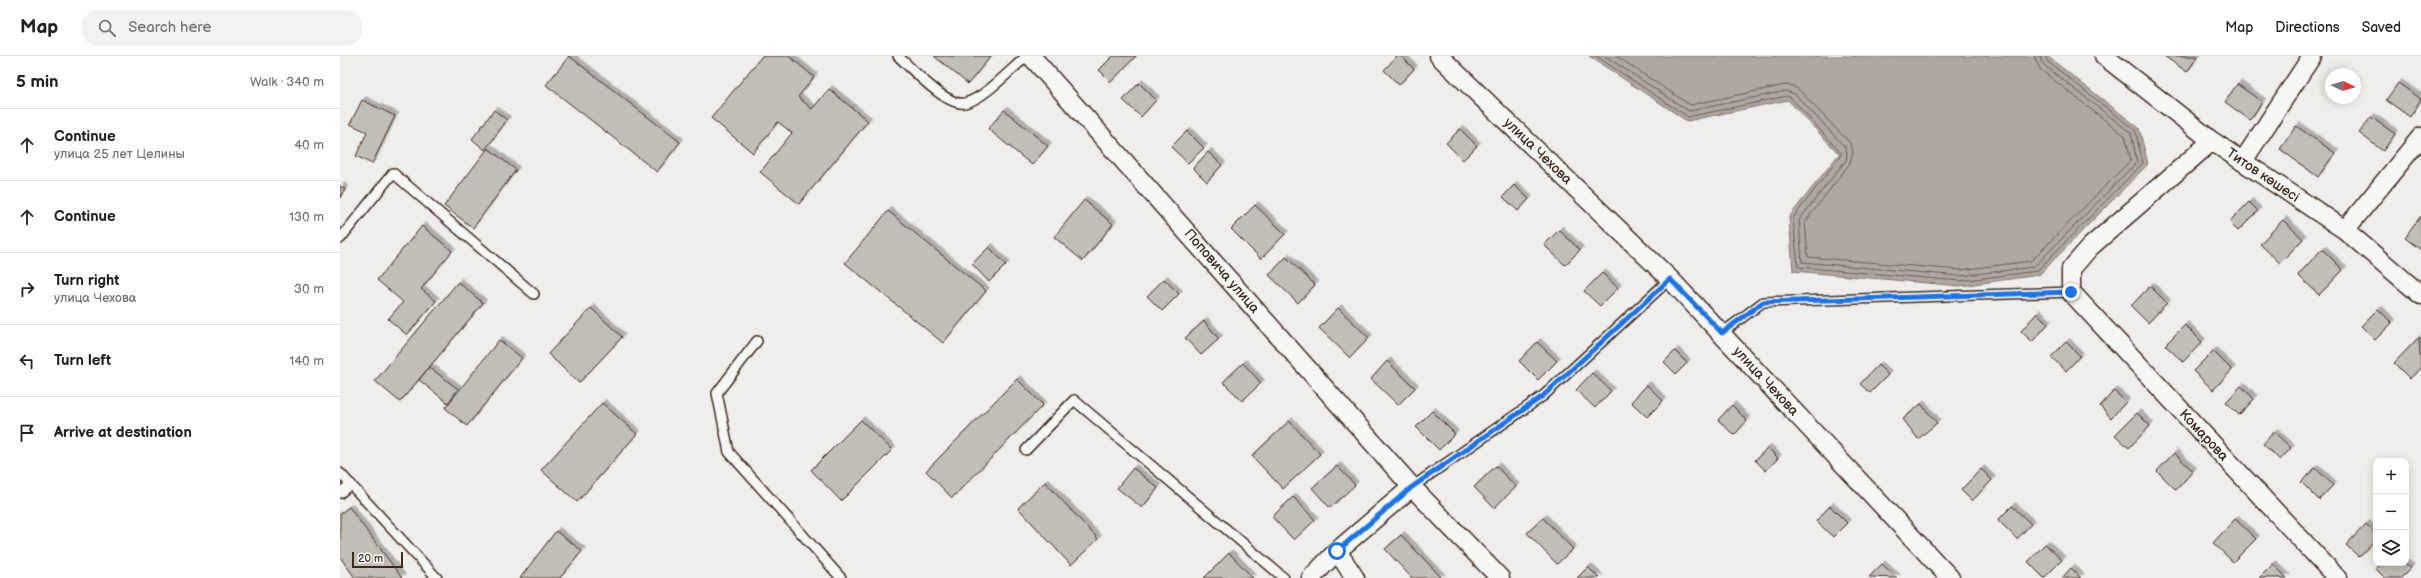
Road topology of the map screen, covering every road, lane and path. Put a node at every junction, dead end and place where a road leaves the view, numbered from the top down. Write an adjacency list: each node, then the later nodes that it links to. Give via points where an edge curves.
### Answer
1 (898, 56): 2 (lane, via 950,100 964,103 977,97)
2 (1027, 56)
3 (1031, 56): 21 (street, Поповича улица)
4 (1439, 56): 12 (street, улица Чехова)
5 (2104, 56): 8 (street, Титов көшесі)
6 (2312, 56): 9 (street)
7 (2421, 137): 10 (street)
8 (2212, 141): 9 (street, Титов көшесі); 13 (street, via 2090,247 2071,269)
9 (2243, 161): 10 (street, Титов көшесі)
10 (2345, 230): 15 (street, Титов көшесі)
11 (340, 239): 14 (lane, via 393,173)
12 (1670, 279): 16 (street, улица Чехова); 21 (lane, via 1543,396)
13 (2071, 292): 16 (lane, via 1763,302); 31 (street, Комарова)
14 (534, 294)
15 (2421, 295)
16 (1722, 333): 30 (street, улица Чехова)
17 (757, 341): 25 (lane, via 716,393 729,452)
18 (1026, 450): 26 (lane, via 1074,400)
19 (340, 473): 20 (lane)
20 (351, 484): 22 (lane); 24 (lane)
21 (1412, 487): 23 (street); 29 (street, Поповича улица)
22 (340, 493)
23 (1337, 551): 27 (street); 28 (street)
24 (437, 578)
25 (841, 578)
26 (1284, 578)
27 (1310, 578)
28 (1355, 578)
29 (1500, 578)
30 (1950, 578)
31 (2337, 578)

